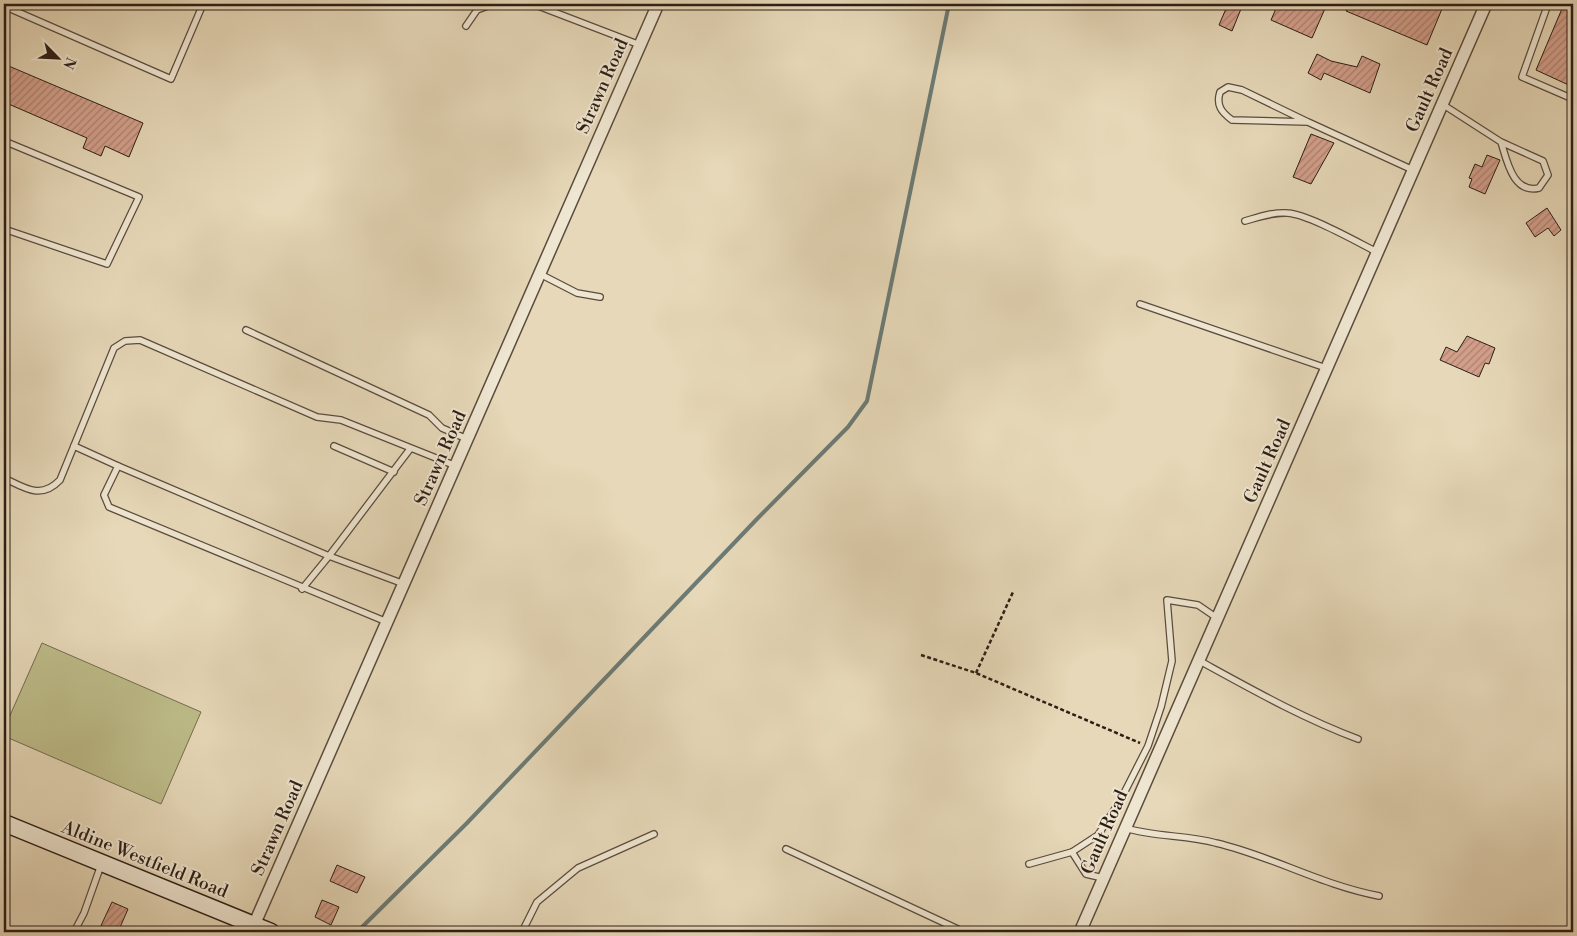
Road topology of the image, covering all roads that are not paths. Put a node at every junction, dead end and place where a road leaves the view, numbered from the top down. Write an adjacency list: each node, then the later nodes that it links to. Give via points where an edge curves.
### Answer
1 (193, 4): 8 (lane)
2 (493, 4): 9 (lane, via 477,10)
3 (533, 4): 10 (lane)
4 (658, 4): 10 (street, Strawn Road)
5 (1486, 4): 12 (street, Gault Road)
6 (1548, 4): 11 (lane, via 1522,77)
7 (4, 6): 8 (lane, via 171,79)
8 (202, 6)
9 (466, 26)
10 (640, 45): 20 (street, Strawn Road)
11 (1573, 99)
12 (1442, 104): 15 (lane); 16 (street, Gault Road)
13 (1308, 122): 13 (lane, via 1232,120 1222,114 1217,102 1220,92 1228,87 1242,90); 16 (lane)
14 (4, 141): 18 (lane, via 139,198 107,264)
15 (1501, 142): 15 (lane, via 1544,161 1548,175 1539,188 1530,190 1520,186 1510,170)
16 (1413, 170): 19 (street, Gault Road)
17 (1245, 221): 19 (lane, via 1289,213 1334,230)
18 (4, 229)
19 (1377, 252): 24 (street, Gault Road)
20 (540, 274): 21 (lane, via 577,293); 25 (street, Strawn Road)
21 (600, 297)
22 (1140, 304): 24 (lane)
23 (246, 330): 25 (lane, via 428,415 442,428)
24 (1326, 368): 36 (street, Gault Road)
25 (468, 440): 30 (street, Strawn Road)
26 (74, 446): 28 (lane, via 114,348 125,341 140,340 317,417 341,420); 29 (lane); 32 (lane, via 60,480 45,491 35,491)
27 (334, 446): 31 (lane)
28 (410, 449): 30 (lane); 31 (lane)
29 (118, 466): 33 (lane); 35 (lane, via 104,496 109,507)
30 (456, 466): 34 (street, Strawn Road)
31 (394, 472): 33 (lane)
32 (4, 478)
33 (329, 556): 34 (lane); 35 (lane)
34 (404, 584): 37 (street, Strawn Road)
35 (302, 589): 37 (lane)
36 (1217, 618): 38 (street, Gault Road); 44 (lane, via 1198,605 1167,600 1172,661 1148,746 1120,801 1098,835)
37 (387, 622): 49 (street, Strawn Road)
38 (1198, 660): 39 (lane, via 1279,705); 41 (street, Gault Road)
39 (1358, 739)
40 (4, 823): 45 (main road, Aldine Westfield Road)
41 (1125, 828): 47 (street, Gault Road); 48 (lane, via 1151,835 1214,842 1333,886)
42 (654, 834): 52 (lane, via 578,868 537,902)
43 (786, 849): 53 (lane)
44 (1072, 852): 46 (lane); 47 (lane, via 1086,874)
45 (102, 863): 49 (main road, Aldine Westfield Road); 50 (lane)
46 (1029, 864)
47 (1103, 878): 54 (street, Gault Road)
48 (1379, 896)
49 (250, 927): 51 (main road, Aldine Westfield Road)
50 (74, 932)
51 (271, 932)
52 (522, 932)
53 (964, 932)
54 (1080, 932)

